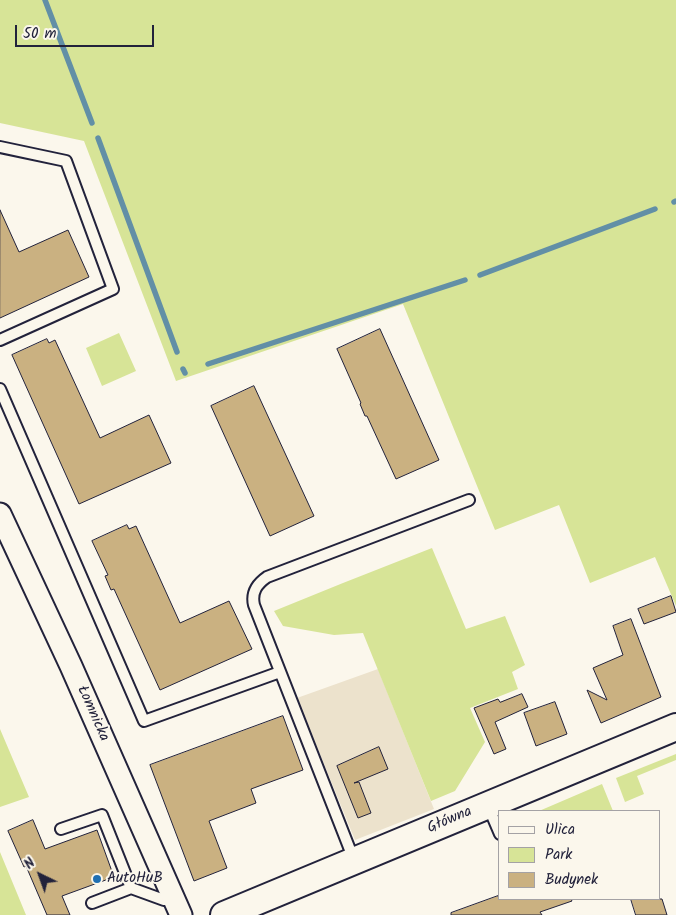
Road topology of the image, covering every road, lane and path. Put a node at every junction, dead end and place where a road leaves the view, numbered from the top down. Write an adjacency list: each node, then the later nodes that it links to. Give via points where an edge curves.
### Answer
1 (0, 148): 2 (lane, via 66,161 113,289)
2 (0, 340)
3 (0, 389): 6 (lane, via 144,722)
4 (469, 500): 6 (lane, via 267,577 257,586 253,594 254,605)
5 (0, 514): 14 (street, Łomnicka)
6 (280, 672): 11 (lane)
7 (676, 727): 8 (street, Główna)
8 (488, 805): 10 (lane); 11 (street, Główna)
9 (61, 829): 12 (lane, via 102,815)
10 (498, 829)
11 (354, 861): 15 (street, Główna)
12 (131, 888): 13 (lane); 14 (lane)
13 (92, 903)
14 (177, 906)
15 (224, 915)

